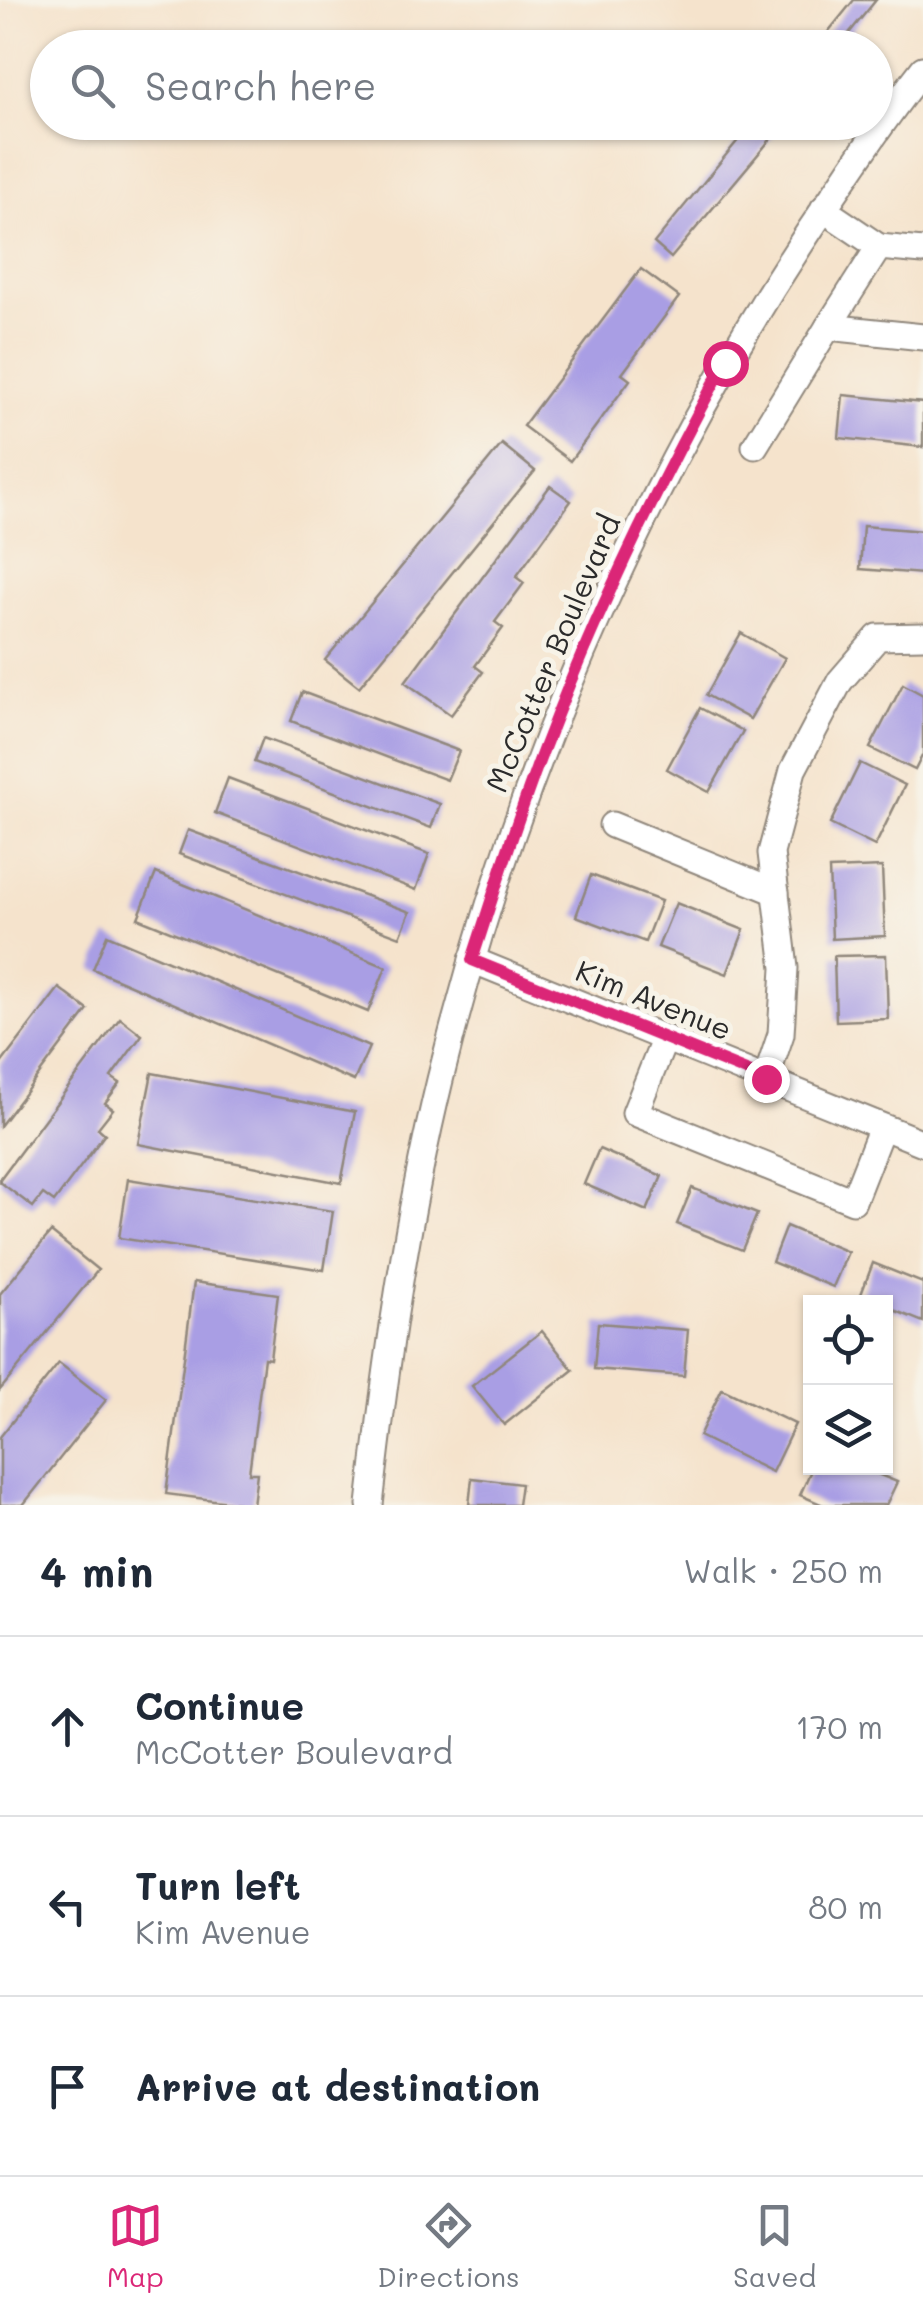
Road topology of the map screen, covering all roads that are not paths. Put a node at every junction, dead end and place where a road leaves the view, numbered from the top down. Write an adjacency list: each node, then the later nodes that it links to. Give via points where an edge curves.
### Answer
1 (923, 69): 2 (street, McCotter Boulevard)
2 (893, 111)
3 (872, 140): 4 (street, McCotter Boulevard)
4 (823, 209): 5 (street); 13 (street, McCotter Boulevard, via 725,363 651,504 548,738)
5 (880, 246): 6 (street); 7 (street)
6 (923, 251)
7 (828, 327): 8 (street); 9 (street)
8 (923, 337)
9 (755, 446)
10 (923, 636): 12 (street, via 878,637 840,681 794,770 771,853)
11 (612, 825): 12 (street)
12 (776, 892): 15 (street, via 785,968 781,1034)
13 (472, 960): 14 (street, Kim Avenue); 18 (street, McCotter Boulevard, via 410,1221)
14 (665, 1038): 15 (street, Kim Avenue); 16 (street, via 635,1113 852,1201)
15 (766, 1079): 16 (street, Kim Avenue)
16 (882, 1126): 17 (street, Kim Avenue)
17 (923, 1143)
18 (370, 1505)

